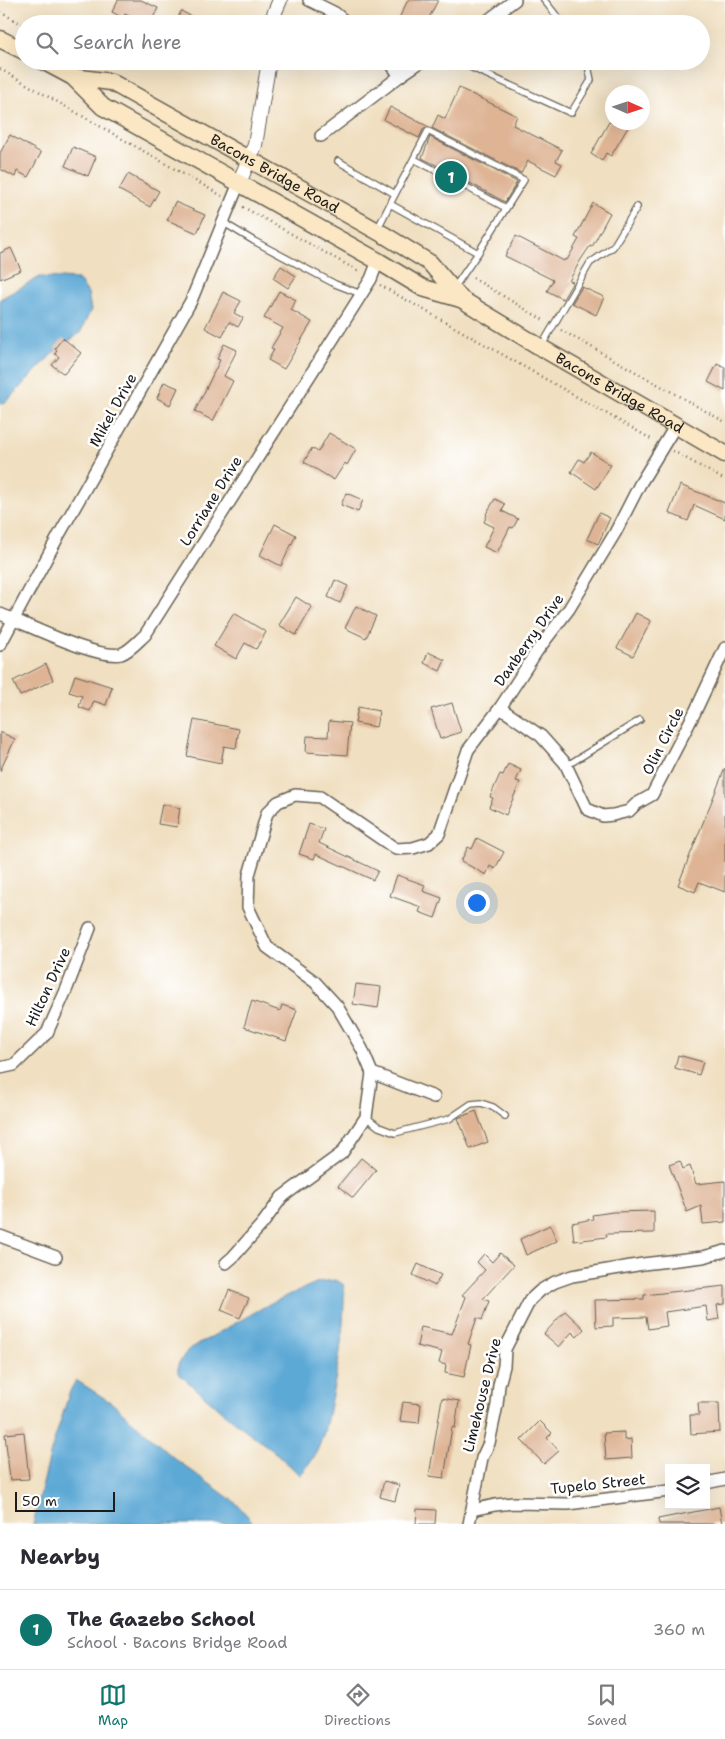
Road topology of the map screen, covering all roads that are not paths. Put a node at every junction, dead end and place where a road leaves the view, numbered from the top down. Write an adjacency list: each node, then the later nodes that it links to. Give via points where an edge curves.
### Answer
1 (280, 0): 5 (street)
2 (309, 0): 6 (street)
3 (515, 0): 7 (street)
4 (544, 0): 8 (lane)
5 (274, 15)
6 (337, 15)
7 (495, 15)
8 (556, 15)
9 (0, 39): 10 (main road)
10 (15, 46)
11 (60, 70): 18 (main road, Bacons Bridge Road)
12 (268, 70): 20 (street)
13 (396, 70): 17 (street)
14 (409, 70): 17 (street)
15 (477, 70): 16 (lane, via 571,112 591,80)
16 (589, 70)
17 (400, 76): 19 (street)
18 (73, 77): 20 (main road, Bacons Bridge Road, via 111,82); 23 (main road, Bacons Bridge Road, via 103,107)
19 (321, 136)
20 (250, 159): 23 (street); 29 (main road, Bacons Bridge Road)
21 (414, 160): 24 (lane); 27 (lane); 27 (lane, via 428,131 524,180)
22 (338, 161): 24 (lane)
23 (239, 184): 28 (street, Mikel Drive); 31 (main road, Bacons Bridge Road)
24 (395, 194): 25 (lane)
25 (390, 204): 29 (lane); 30 (lane)
26 (637, 206): 34 (lane, via 613,247 590,263)
27 (506, 208): 30 (lane)
28 (224, 223): 32 (lane, via 335,284); 38 (street, Mikel Drive, via 191,301)
29 (376, 231): 33 (main road, Bacons Bridge Road, via 430,263)
30 (478, 253): 33 (lane)
31 (378, 262): 32 (street, Lorriane Drive); 33 (main road, Bacons Bridge Road, via 423,288)
32 (361, 294): 38 (street, Lorriane Drive, via 137,643 121,654 104,654)
33 (457, 294): 34 (main road, Bacons Bridge Road)
34 (540, 347): 35 (main road, Bacons Bridge Road)
35 (676, 425): 36 (main road, Bacons Bridge Road); 41 (street, Danberry Drive, via 592,573)
36 (725, 454)
37 (0, 614): 38 (street, Lorriane Drive)
38 (14, 620): 39 (street, Mikel Drive)
39 (0, 645)
40 (725, 648): 43 (street, Olin Circle, via 652,795 629,810 603,816 587,809)
41 (500, 708): 43 (street, Olin Circle, via 541,736); 46 (street, Danberry Drive, via 468,750 439,834 428,843 396,849 320,796 295,794 278,802 267,813 249,875 248,907 267,948 315,982 337,1006)
42 (640, 720): 43 (lane)
43 (566, 766)
44 (90, 928): 45 (street, Hilton Drive, via 47,1033 14,1065)
45 (0, 1068)
46 (372, 1073): 47 (street); 48 (street)
47 (434, 1097)
48 (366, 1116): 49 (lane, via 379,1127 395,1133 449,1120 471,1104 493,1107); 53 (street, via 342,1153 282,1197)
49 (505, 1116)
50 (0, 1236): 52 (street)
51 (725, 1251): 57 (street, Limehouse Drive, via 572,1276 541,1290 530,1300 505,1349 489,1443 482,1458)
52 (56, 1257)
53 (226, 1263)
54 (725, 1479): 55 (street)
55 (710, 1482)
56 (665, 1492): 57 (street, Tupelo Street, via 562,1505 504,1504)
57 (472, 1510): 58 (street, Limehouse Drive)
58 (469, 1524)

